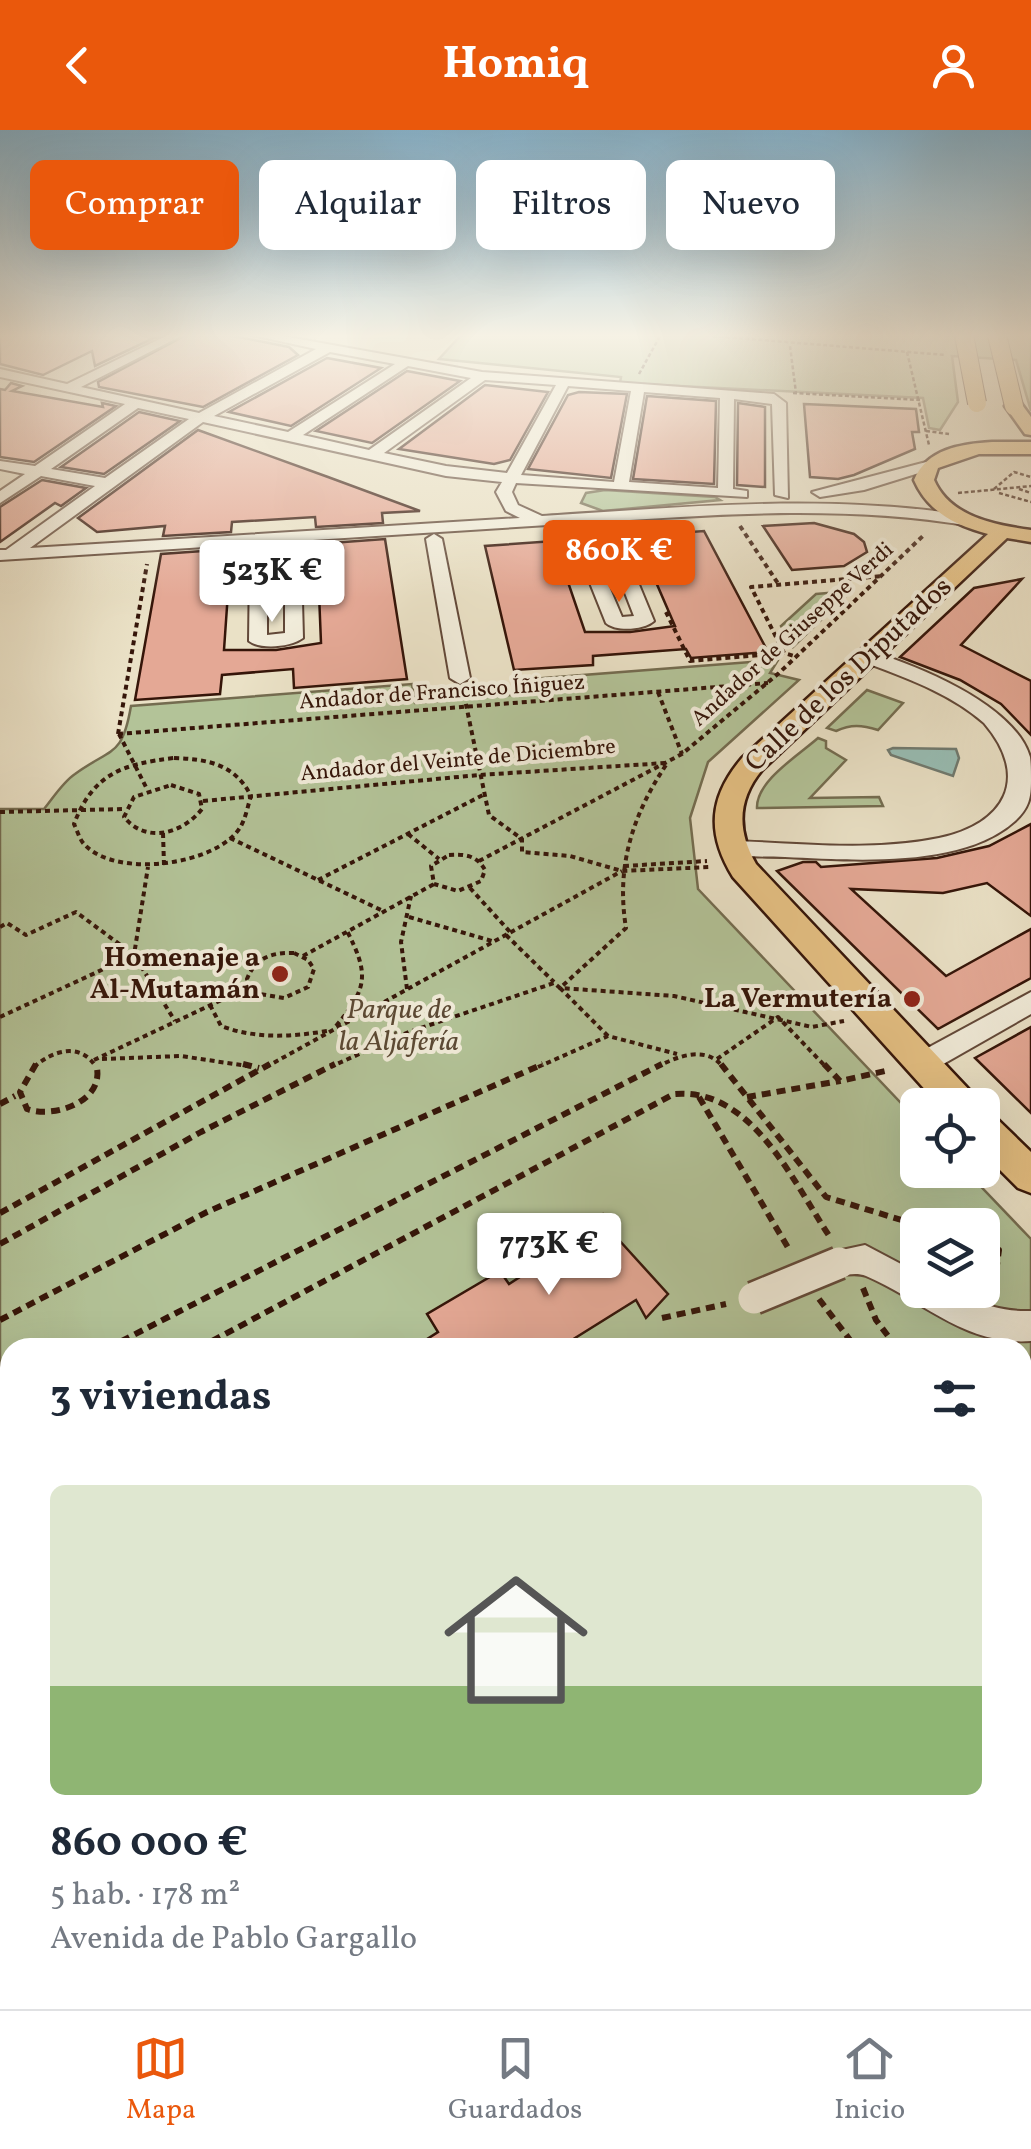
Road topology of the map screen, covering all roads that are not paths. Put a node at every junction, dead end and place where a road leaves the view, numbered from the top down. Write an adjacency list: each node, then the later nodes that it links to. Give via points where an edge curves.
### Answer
1 (108, 423): 17 (street)
2 (192, 423): 20 (street)
3 (225, 423): 11 (street)
4 (312, 423): 11 (street)
5 (416, 423): 14 (street)
6 (541, 423): 18 (street)
7 (631, 423): 21 (street)
8 (727, 423): 22 (street)
9 (781, 423): 23 (street)
10 (973, 423): 13 (main road, bridge)
11 (290, 437): 14 (street)
12 (1031, 448): 13 (main road)
13 (953, 454): 15 (main road)
14 (371, 455): 18 (street)
15 (929, 455): 23 (street, via 852,488); 27 (main road, via 929,494)
16 (0, 466): 17 (street)
17 (37, 472): 20 (street); 24 (street)
18 (508, 479): 19 (street); 25 (street)
19 (546, 482): 21 (street); 25 (street, via 517,490); 26 (street, via 574,501)
20 (107, 483): 32 (street)
21 (621, 487): 23 (street)
22 (726, 488)
23 (789, 494)
24 (0, 498)
25 (506, 502): 26 (street)
26 (540, 522): 28 (street); 31 (street)
27 (971, 522): 28 (street, via 905,510 804,506); 29 (main road)
28 (590, 527): 33 (street, via 614,541); 34 (street, via 582,544)
29 (1020, 536): 37 (main road, Calle de los Diputados)
30 (434, 539): 38 (street)
31 (275, 547): 32 (street); 35 (street, via 293,562); 36 (street, via 258,565)
32 (3, 559)
33 (627, 574): 34 (street); 34 (street, via 645,621 615,624)
34 (596, 576)
35 (293, 590): 36 (street); 36 (street, via 294,638 258,641)
36 (258, 593)
37 (868, 658): 39 (main road, Calle de los Diputados, via 740,776); 39 (street, via 953,689 990,712 1023,756 1021,800 991,828 938,844)
38 (460, 678)
39 (717, 859): 41 (main road, via 756,884)
40 (1031, 1002): 41 (street)
41 (905, 1067): 42 (main road)
42 (935, 1088)
43 (1000, 1146): 44 (main road)
44 (1031, 1177)
45 (900, 1280): 46 (street, bridge, via 864,1259 843,1261)
46 (754, 1298)
47 (952, 1308): 48 (street, via 1004,1327)
48 (1031, 1326)

